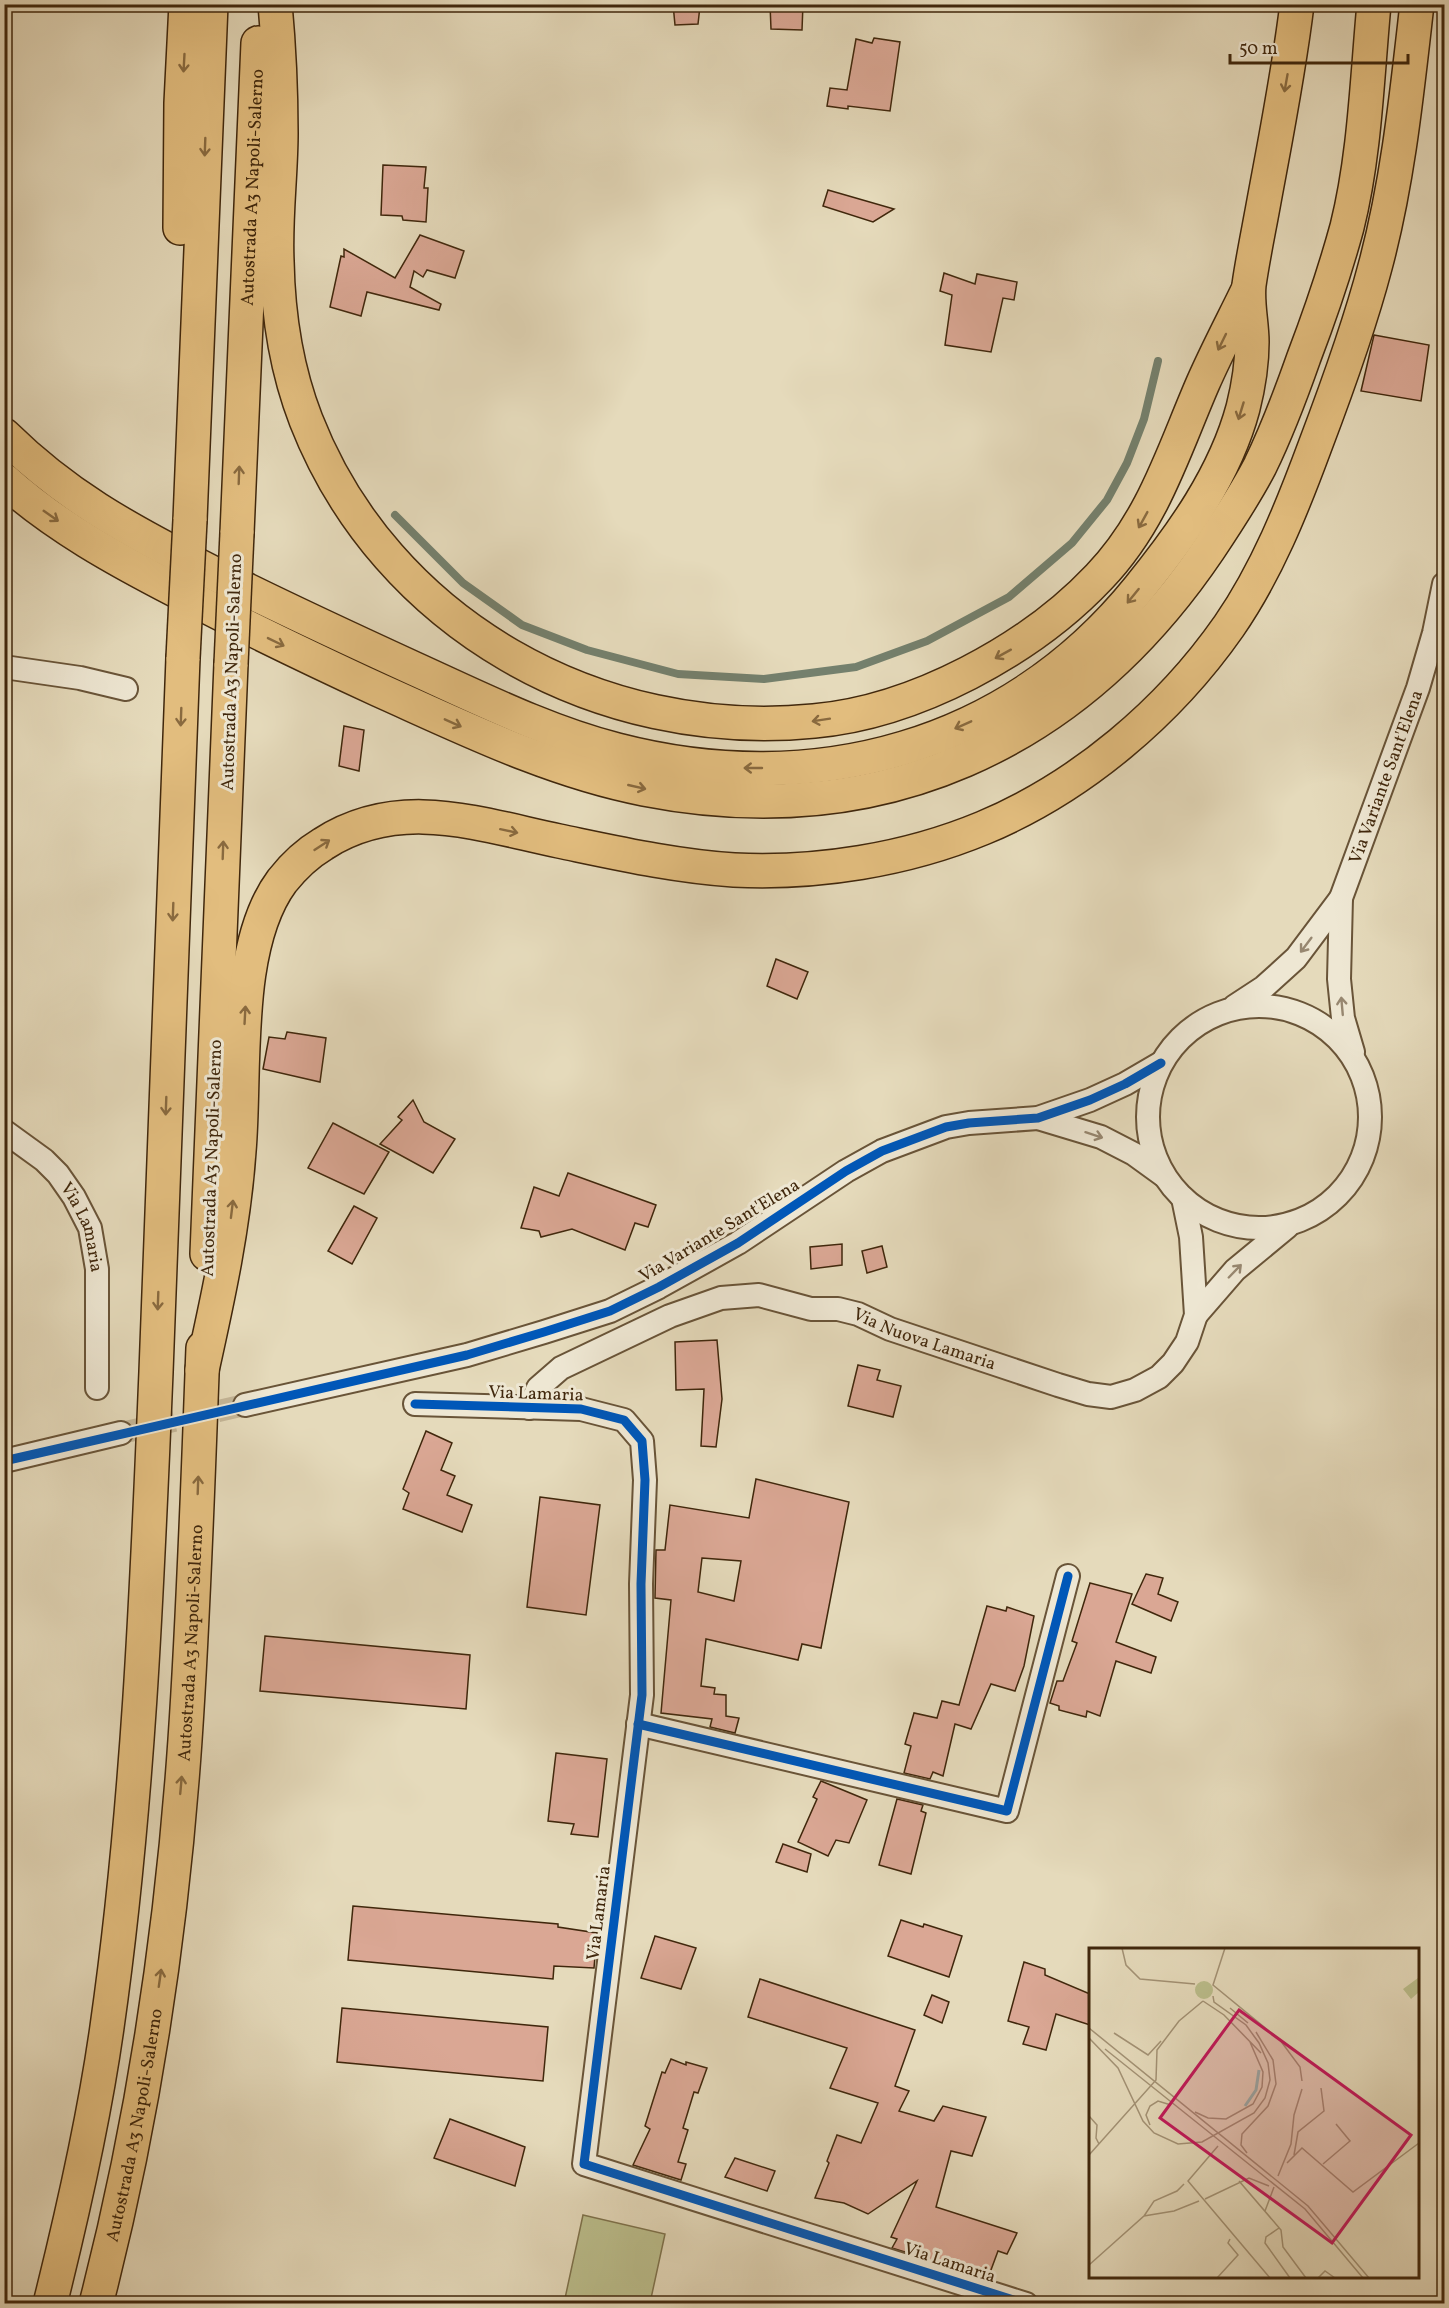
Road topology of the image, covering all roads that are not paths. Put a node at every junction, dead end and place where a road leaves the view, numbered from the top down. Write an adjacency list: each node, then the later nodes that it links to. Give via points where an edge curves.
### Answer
1 (186, 4): 9 (highway, one-way to 9, via 180,251)
2 (212, 4): 9 (highway, one-way to 9)
3 (260, 4): 25 (highway, Autostrada A3 Napoli-Salerno, one-way to 3, bridge)
4 (275, 4): 8 (highway, one-way to 4, via 1140,527 1100,577 1017,646 922,694 819,721 718,723 620,704 535,671 456,620 381,547 330,470 303,412 283,333 276,261 281,134)
5 (1297, 4): 8 (highway, one-way to 8, via 1290,64)
6 (1374, 4): 11 (highway, one-way to 6, via 106,552 274,642 471,731 591,777 699,797 801,800 903,782 948,768 1032,726 1108,669 1176,595 1258,470 1294,384 1347,225 1359,162)
7 (1417, 4): 25 (highway, one-way to 7, via 225,1261 239,1154 246,1005 253,951 266,909 283,880 312,851 340,833 376,819 411,815 449,818 666,864 794,871 854,863 918,850 983,828 1037,801 1090,766 1174,694 1229,625 1253,586 1279,536 1328,413 1376,266 1400,141)
8 (1248, 290): 10 (highway, one-way to 10, via 1252,346 1244,406 1229,448 1196,511 1126,604 1089,644 1005,705 916,745 857,761 790,768 727,768 669,762 564,734 272,604 148,540 66,490)
9 (194, 422): 34 (highway, one-way to 34, bridge, via 140,1717 106,2031 73,2212)
10 (4, 435)
11 (4, 480)
12 (1444, 584): 15 (street, Via Variante Sant'Elena, via 1418,688)
13 (4, 667): 14 (street)
14 (126, 689)
15 (1341, 898): 16 (street, Via Variante Sant'Elena, one-way to 16, via 1296,958 1264,987); 17 (street, Via Variante Sant'Elena, one-way to 15, via 1343,1018 1339,979)
16 (1229, 1010): 17 (street, via 1258,1006 1287,1009 1315,1020 1338,1038); 18 (street, via 1201,1021)
17 (1356, 1062): 23 (street, via 1367,1089 1371,1118 1367,1147 1356,1173 1339,1196 1316,1214)
18 (1161, 1063): 19 (street, Via Variante Sant'Elena, via 1090,1100); 21 (street, via 1150,1091 1148,1120 1152,1150)
19 (1038, 1118): 21 (street, Via Variante Sant'Elena, one-way to 21, via 1101,1137); 28 (street, Via Variante Sant'Elena, via 946,1127 882,1151 708,1260 610,1311 467,1355)
20 (4, 1131): 26 (street, Via Lamaria, via 58,1174 90,1228 97,1269)
21 (1164, 1176): 22 (street)
22 (1183, 1198): 23 (street, via 1206,1215 1233,1226 1261,1229); 24 (street, Via Nuova Lamaria, via 1191,1237)
23 (1289, 1225): 24 (street, one-way to 23, via 1235,1270)
24 (1196, 1315): 29 (street, Via Nuova Lamaria, via 1187,1342 1159,1377 1111,1397 1058,1385 890,1329 858,1314 811,1309 759,1295 721,1298 670,1316 561,1368 538,1388)
25 (202, 1370): 35 (highway, Autostrada A3 Napoli-Salerno, one-way to 25, via 138,2118 165,1942 186,1731)
26 (97, 1388)
27 (415, 1404): 29 (street, Via Lamaria)
28 (245, 1405)
29 (529, 1408): 33 (street, Via Lamaria, via 581,1409 624,1420 642,1441 642,1695)
30 (121, 1433): 31 (street)
31 (4, 1461)
32 (1068, 1576): 33 (street, via 1007,1811)
33 (638, 1724): 36 (street, Via Lamaria, via 584,2164)
34 (50, 2304)
35 (96, 2304)
36 (1026, 2304)

